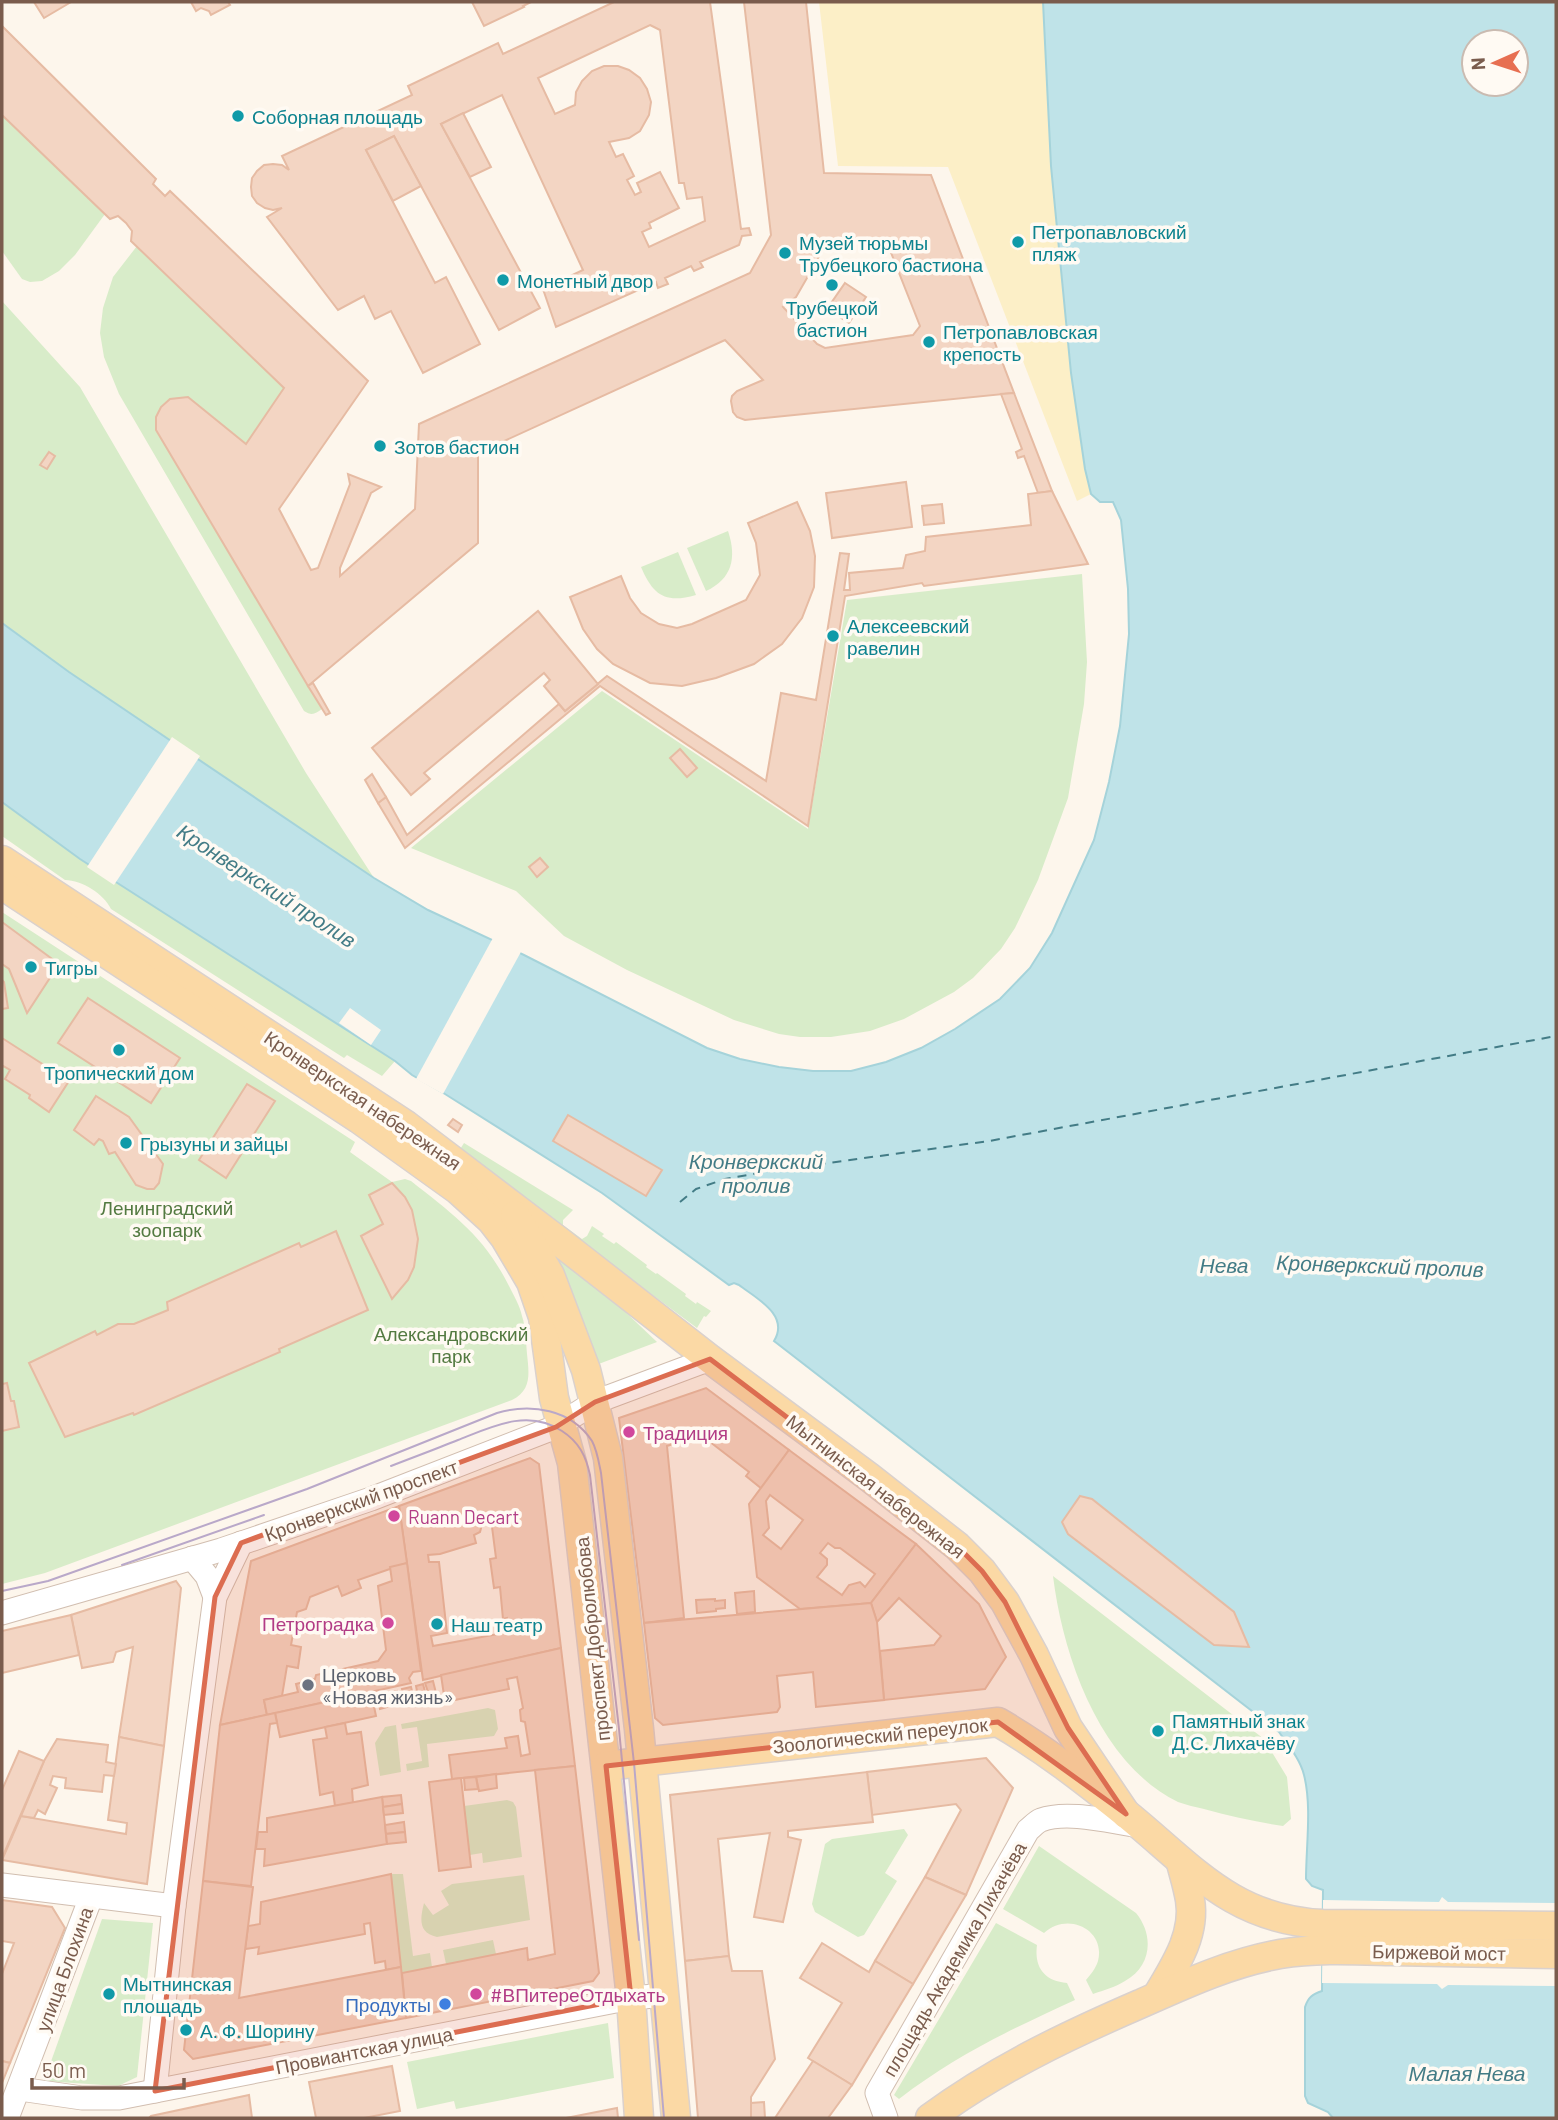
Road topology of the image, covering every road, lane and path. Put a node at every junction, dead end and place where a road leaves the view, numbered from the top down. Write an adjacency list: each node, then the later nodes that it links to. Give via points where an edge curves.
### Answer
1 (2, 860): 4 (main road, Кронверкская набережная, via 371,1101)
2 (2, 885): 3 (main road, Кронверкская набережная, via 359,1119)
3 (458, 1190): 7 (main road, проспект Добролюбова, via 491,1220 531,1282 543,1317)
4 (501, 1196): 5 (main road, Кронверкская набережная); 6 (main road, проспект Добролюбова, via 550,1275)
5 (710, 1359): 6 (street, Кронверкский проспект); 14 (main road, Мытнинская набережная, via 859,1469 982,1571 1034,1655 1068,1728)
6 (595, 1402): 7 (street, Кронверкский проспект); 12 (main road, проспект Добролюбова, via 609,1470)
7 (561, 1425): 8 (street, Кронверкский проспект); 13 (main road, проспект Добролюбова, via 572,1463)
8 (242, 1543): 9 (street, Кронверкский проспект); 10 (street)
9 (192, 1558): 10 (street); 11 (street, Кронверкский проспект)
10 (215, 1597): 18 (street)
11 (2, 1613)
12 (643, 1762): 13 (main road, Зоологический переулок); 14 (main road, Зоологический переулок, via 998,1722 1033,1742); 22 (main road, проспект Добролюбова)
13 (606, 1766): 24 (main road, проспект Добролюбова)
14 (1133, 1820): 15 (main road); 31 (street, площадь Академика Лихачёва, via 1061,1817 1040,1821 1028,1830 877,2093)
15 (1181, 1863): 20 (main road, via 1238,1902 1300,1923); 23 (main road, via 1191,1901 1189,1928)
16 (2, 1885): 17 (street)
17 (91, 1898): 18 (street, улица Блохина); 25 (street, улица Блохина)
18 (174, 1906): 26 (street)
19 (1556, 1926): 20 (main road, Биржевой мост)
20 (1323, 1937): 21 (main road, Биржевой мост); 23 (main road, via 1281,1954 1217,1970)
21 (1556, 1954)
22 (666, 1995): 24 (street, Провиантская улица); 30 (main road, проспект Добролюбова)
23 (1157, 1996): 32 (main road, via 1046,2047)
24 (631, 1998): 26 (street, Провиантская улица); 29 (main road, проспект Добролюбова)
25 (20, 2089): 27 (street, Провиантская улица); 28 (street, улица Блохина)
26 (155, 2091): 27 (street, Провиантская улица)
27 (119, 2108)
28 (7, 2118)
29 (639, 2118)
30 (676, 2118)
31 (886, 2118)
32 (930, 2118)

